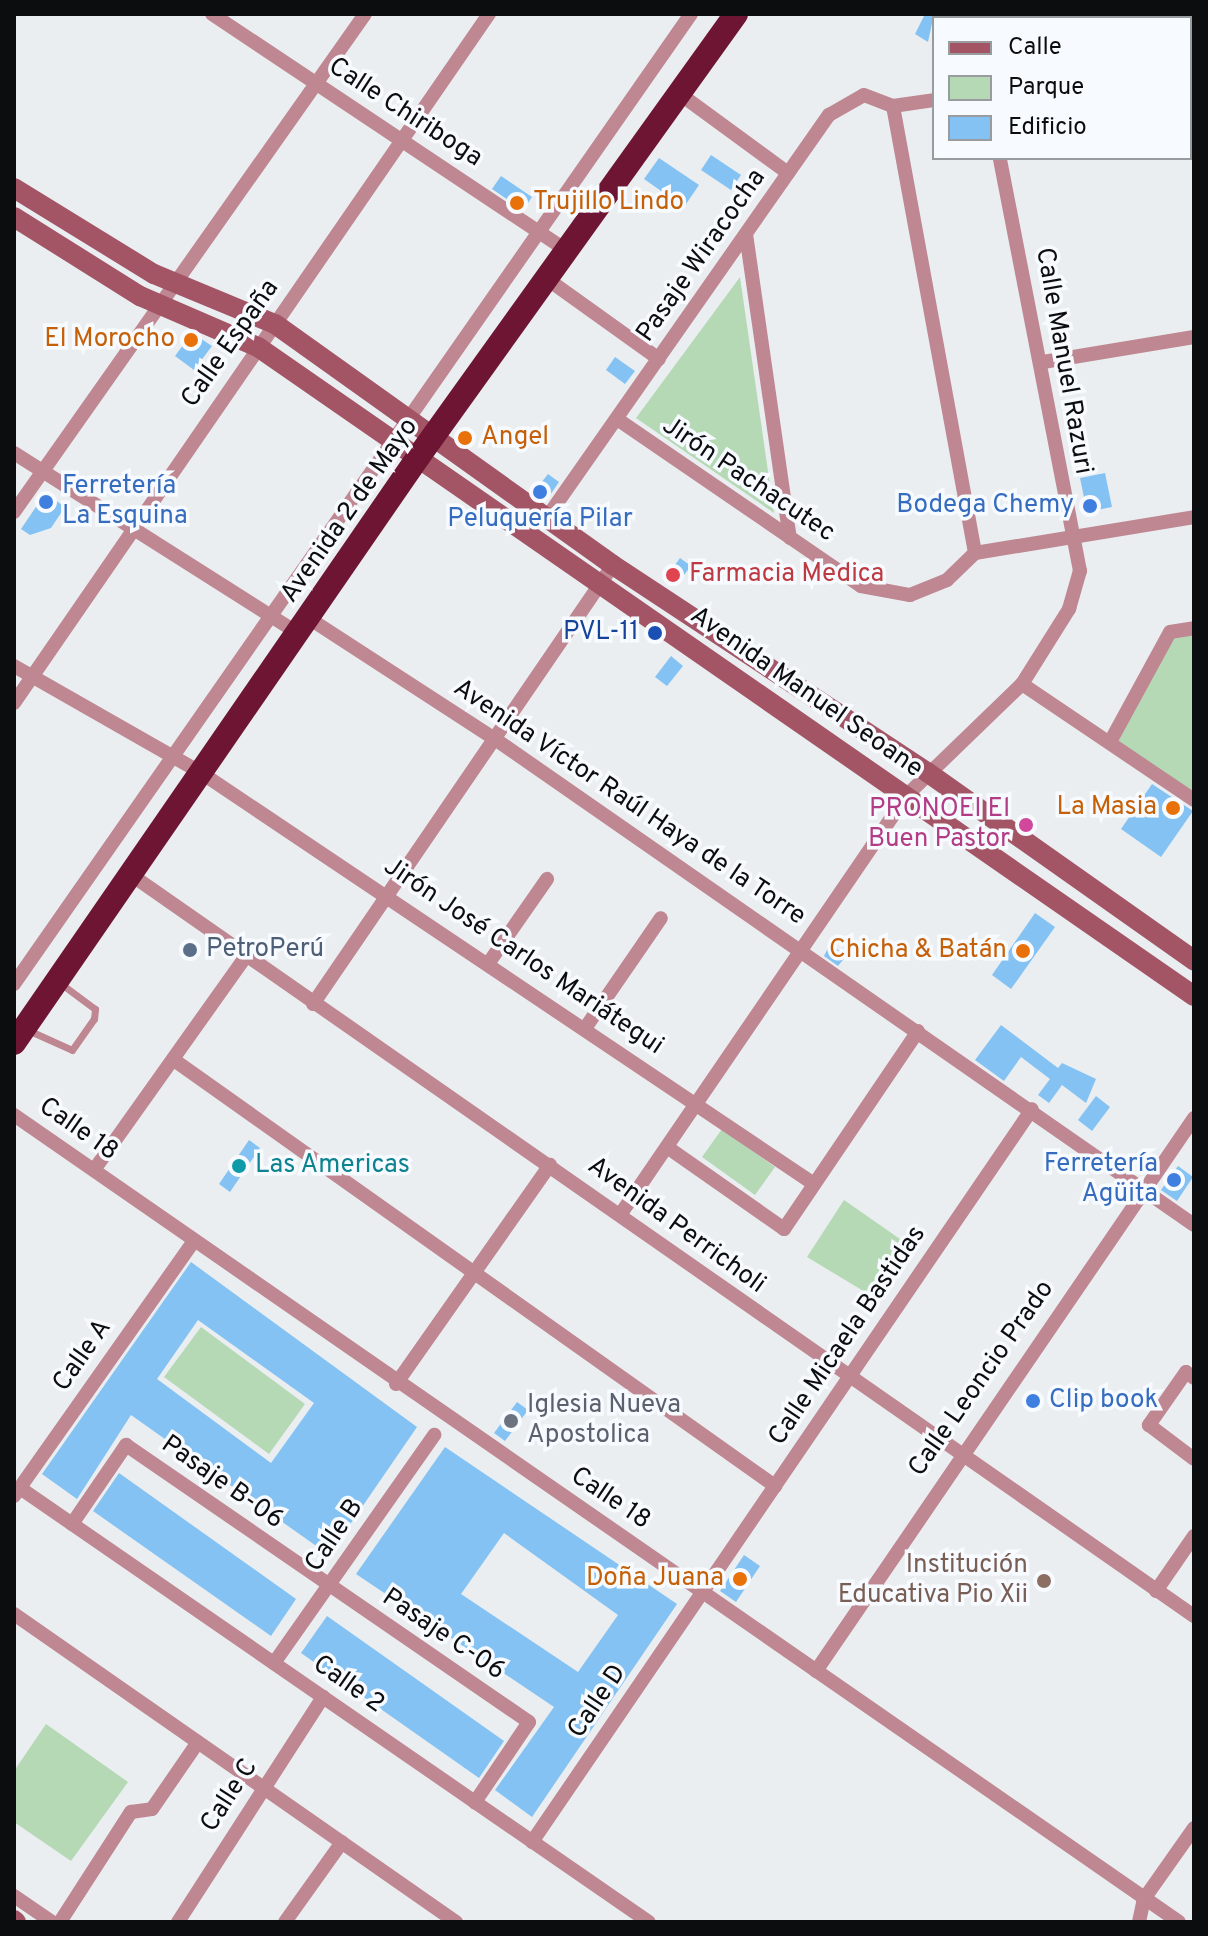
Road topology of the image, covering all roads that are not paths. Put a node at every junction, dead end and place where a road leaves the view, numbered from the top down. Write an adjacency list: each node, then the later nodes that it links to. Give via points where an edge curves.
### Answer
1 (212, 14): 6 (street, Calle Chiriboga)
2 (365, 14): 6 (street)
3 (489, 14): 10 (street, Calle España)
4 (691, 14): 15 (street)
5 (736, 14): 7 (highway, Avenida 2 de Mayo)
6 (317, 84): 10 (street, Calle Chiriboga); 19 (street)
7 (680, 94): 12 (street); 17 (highway, Avenida 2 de Mayo)
8 (932, 100): 9 (street, Pasaje Wiracocha)
9 (893, 106): 12 (street, Pasaje Wiracocha, via 864,95 846,100); 39 (street)
10 (404, 139): 15 (street, Calle Chiriboga); 21 (street, Calle España)
11 (1000, 160): 25 (street, Calle Manuel Razuri)
12 (788, 173): 16 (street, Pasaje Wiracocha)
13 (14, 188): 19 (street, Avenida Manuel Seoane)
14 (14, 217): 20 (street, Avenida Manuel Seoane)
15 (537, 230): 17 (street, Calle Chiriboga); 26 (street)
16 (746, 234): 24 (street, Pasaje Wiracocha); 37 (street)
17 (570, 253): 18 (highway, Avenida 2 de Mayo)
18 (550, 281): 24 (street); 28 (highway, Avenida 2 de Mayo)
19 (180, 283): 20 (street); 21 (street, Avenida Manuel Seoane)
20 (164, 305): 23 (street, Avenida Manuel Seoane); 32 (street)
21 (275, 324): 23 (street, Calle España); 26 (street, Avenida Manuel Seoane)
22 (1194, 337): 25 (street)
23 (258, 347): 29 (street, Avenida Manuel Seoane); 36 (street, Calle España)
24 (659, 359): 27 (street, Pasaje Wiracocha)
25 (1043, 362): 38 (street, Calle Manuel Razuri)
26 (410, 416): 28 (street, Avenida Manuel Seoane); 29 (street)
27 (620, 421): 34 (street, Pasaje Wiracocha); 37 (street, Jirón Pachacutec)
28 (437, 435): 31 (highway, Avenida 2 de Mayo); 34 (street, Avenida Manuel Seoane)
29 (395, 439): 31 (street, Avenida Manuel Seoane); 41 (street)
30 (14, 453): 32 (street, Avenida Víctor Raúl Haya de la Torre)
31 (419, 456): 40 (street, Avenida Manuel Seoane); 42 (highway, Avenida 2 de Mayo)
32 (43, 472): 33 (street); 36 (street, Avenida Víctor Raúl Haya de la Torre)
33 (14, 512)
34 (548, 516): 40 (street, Avenida Manuel Seoane)
35 (1194, 517): 38 (street)
36 (131, 530): 41 (street, Avenida Víctor Raúl Haya de la Torre); 45 (street, Calle España)
37 (790, 538): 39 (street, Jirón Pachacutec, via 861,586 910,595 947,580)
38 (1071, 541): 39 (street); 46 (street, Calle Manuel Razuri, via 1080,571 1069,609)
39 (975, 553)
40 (608, 574): 48 (street); 51 (street, Avenida Manuel Seoane); 53 (street, Avenida Manuel Seoane)
41 (270, 616): 42 (street, Avenida Víctor Raúl Haya de la Torre); 50 (street)
42 (304, 626): 48 (street, Avenida Víctor Raúl Haya de la Torre); 52 (highway, Avenida 2 de Mayo)
43 (1194, 628): 49 (street, via 1170,632)
44 (14, 666): 45 (street, Jirón José Carlos Mariátegui)
45 (32, 677): 47 (street, Calle España); 50 (street, Jirón José Carlos Mariátegui)
46 (1022, 684): 49 (street); 51 (street, Calle Manuel Razuri)
47 (14, 703)
48 (495, 739): 57 (street); 59 (street, Avenida Víctor Raúl Haya de la Torre)
49 (1110, 742): 54 (street)
50 (172, 756): 52 (street, Jirón José Carlos Mariátegui); 64 (street)
51 (927, 772): 53 (street, Calle Manuel Razuri); 61 (street, Avenida Manuel Seoane)
52 (203, 774): 55 (highway, Avenida 2 de Mayo); 57 (street, Jirón José Carlos Mariátegui)
53 (907, 795): 59 (street, Calle Manuel Razuri); 65 (street, Avenida Manuel Seoane)
54 (1194, 800)
55 (130, 874): 60 (street, Avenida Perricholi); 63 (highway, Avenida 2 de Mayo)
56 (547, 879): 62 (street)
57 (388, 894): 62 (street, Jirón José Carlos Mariátegui); 66 (street)
58 (661, 918): 68 (street)
59 (801, 950): 69 (street, Avenida Víctor Raúl Haya de la Torre); 71 (street, Calle Manuel Razuri)
60 (246, 956): 66 (street, Avenida Perricholi); 70 (street)
61 (1194, 960)
62 (490, 961): 68 (street, Jirón José Carlos Mariátegui)
63 (57, 981): 67 (highway, Avenida 2 de Mayo); 67 (lane, via 95,1009 94,1019 72,1050 61,1051)
64 (14, 984)
65 (1194, 996)
66 (313, 1004): 76 (street, Avenida Perricholi)
67 (20, 1026)
68 (586, 1027): 71 (street, Jirón José Carlos Mariátegui)
69 (918, 1031): 72 (street, Avenida Víctor Raúl Haya de la Torre); 78 (street)
70 (174, 1060): 77 (street); 83 (street)
71 (697, 1102): 75 (street, Calle Manuel Razuri); 78 (street, Jirón José Carlos Mariátegui)
72 (1032, 1109): 79 (street, Avenida Víctor Raúl Haya de la Torre); 85 (street, Calle Micaela Bastidas)
73 (14, 1115): 77 (street, Calle 18)
74 (1194, 1118): 79 (street, Calle Leoncio Prado)
75 (667, 1147): 78 (street, via 784,1229); 80 (street, Calle Manuel Razuri)
76 (550, 1165): 80 (street, Avenida Perricholi); 83 (street)
77 (94, 1170): 82 (street, Calle 18)
78 (814, 1184)
79 (1144, 1189): 81 (street, Avenida Víctor Raúl Haya de la Torre); 88 (street, Calle Leoncio Prado)
80 (620, 1215): 85 (street, Avenida Perricholi)
81 (1194, 1225)
82 (192, 1244): 86 (street, Calle 18); 91 (street, Calle A)
83 (475, 1272): 86 (street); 90 (street)
84 (1194, 1378): 89 (street, via 1186,1372 1149,1425)
85 (847, 1380): 88 (street, Avenida Perricholi); 90 (street, Calle Micaela Bastidas)
86 (396, 1384): 95 (street, Calle 18)
87 (434, 1435): 94 (street, Calle B)
88 (957, 1455): 96 (street, Avenida Perricholi); 100 (street, Calle Leoncio Prado)
89 (1194, 1459)
90 (775, 1486): 95 (street, Calle Micaela Bastidas)
91 (17, 1492): 92 (street, Calle 2)
92 (72, 1524): 94 (street, Pasaje B-06, via 126,1445); 99 (street, Calle 2)
93 (1194, 1536): 96 (street)
94 (330, 1587): 99 (street, Calle B); 104 (street, Pasaje C-06, via 529,1722)
95 (704, 1590): 100 (street, Calle 18); 107 (street, Calle D)
96 (1156, 1591): 97 (street, Avenida Perricholi)
97 (1194, 1616)
98 (15, 1618): 102 (street)
99 (274, 1663): 101 (street, Calle 2)
100 (816, 1671): 109 (street, Calle 18)
101 (323, 1697): 103 (street, Calle C); 104 (street, Calle 2)
102 (198, 1742): 103 (street); 111 (street, via 152,1809 131,1812)
103 (264, 1788): 106 (street); 112 (street, Calle C)
104 (475, 1802): 107 (street, Calle 2)
105 (1194, 1828): 109 (street)
106 (342, 1842): 113 (street); 114 (street)
107 (532, 1842): 115 (street, Calle 2)
108 (14, 1896): 110 (street)
109 (1144, 1899): 116 (street); 117 (street, Calle 18)
110 (52, 1922)
111 (60, 1922)
112 (178, 1922)
113 (285, 1922)
114 (456, 1922)
115 (649, 1922)
116 (1139, 1922)
117 (1179, 1922)

